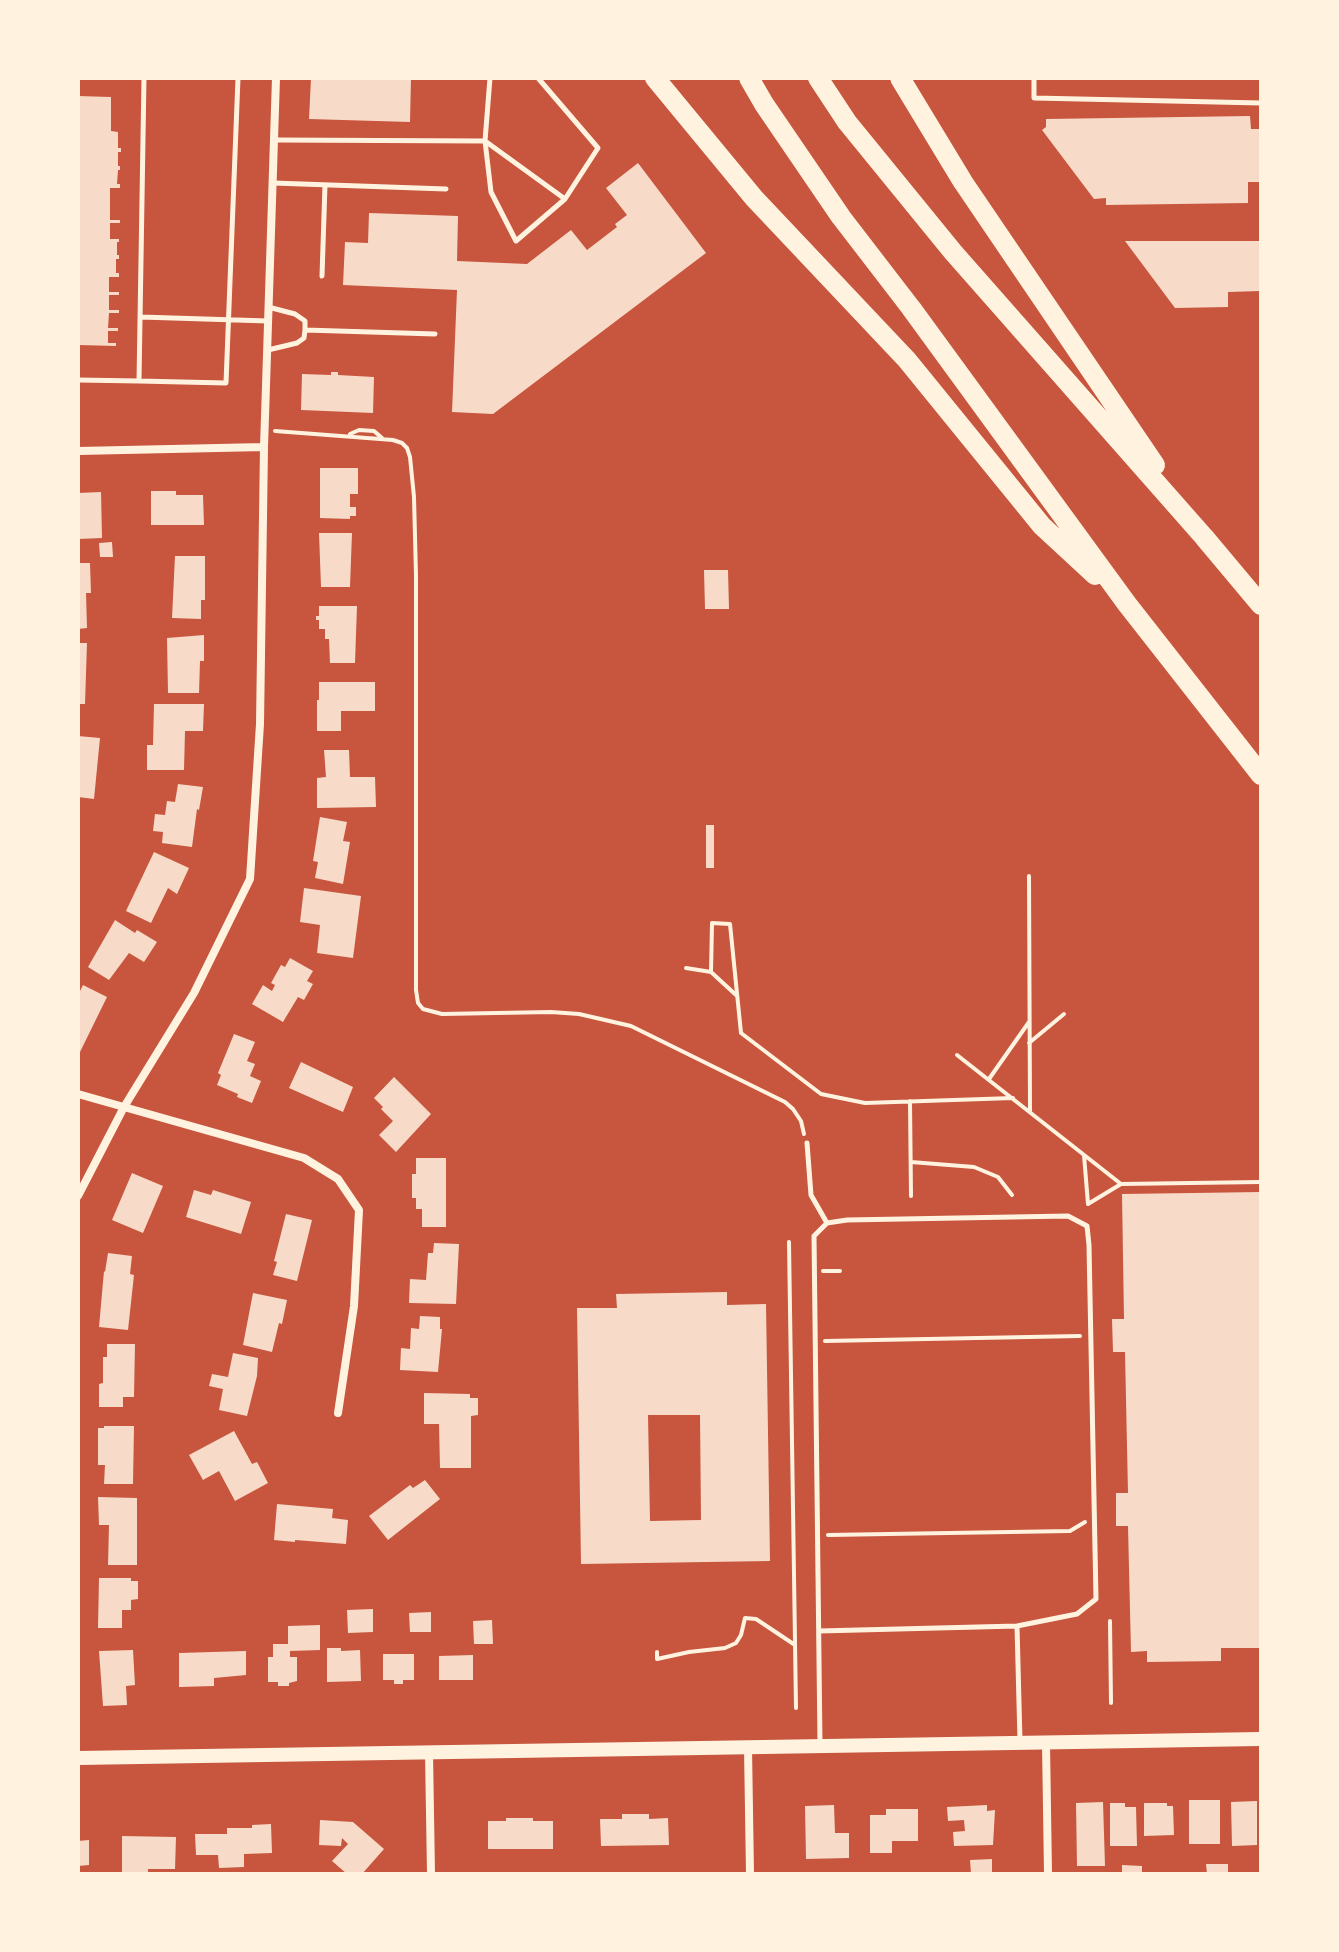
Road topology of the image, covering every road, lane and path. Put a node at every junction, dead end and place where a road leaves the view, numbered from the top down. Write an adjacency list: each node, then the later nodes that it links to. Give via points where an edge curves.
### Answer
1 (144, 78): 20 (lane)
2 (238, 78): 21 (lane)
3 (276, 78): 12 (street)
4 (490, 78): 13 (lane)
5 (538, 78): 17 (lane, via 598,148)
6 (655, 78): 32 (highway, via 751,194 907,360 1042,526)
7 (749, 78): 32 (highway, via 841,217)
8 (818, 78): 31 (highway, via 847,122 953,252)
9 (900, 78): 31 (highway, via 963,182)
10 (1034, 78): 11 (lane, via 1034,98)
11 (1261, 103)
12 (274, 140): 13 (lane); 14 (street)
13 (485, 141): 17 (lane); 17 (lane, via 491,192 516,241)
14 (272, 183): 15 (lane); 19 (street)
15 (325, 185): 16 (lane); 18 (lane)
16 (446, 189)
17 (565, 199)
18 (322, 276)
19 (268, 307): 22 (street); 23 (lane, via 295,314 305,321)
20 (141, 317): 21 (lane); 27 (lane)
21 (230, 319): 22 (lane); 27 (lane, via 226,383)
22 (268, 321): 25 (street)
23 (305, 330): 24 (lane); 25 (lane, via 297,343)
24 (435, 334)
25 (267, 351): 28 (street)
26 (78, 380): 27 (lane)
27 (139, 381)
28 (264, 431): 29 (street); 49 (path, via 384,439 407,448 416,576 418,1003 442,1014 551,1012 631,1026 785,1102 801,1121)
29 (264, 447): 30 (street); 47 (street, via 260,724 250,879 194,993)
30 (78, 451)
31 (1204, 537): 33 (highway)
32 (1127, 604): 34 (highway)
33 (1261, 605)
34 (1261, 775)
35 (1029, 876): 40 (path)
36 (686, 968): 37 (path)
37 (711, 972): 38 (path); 38 (path, via 712,923 730,924)
38 (738, 996): 46 (path, via 741,1033 821,1094 865,1103)
39 (1064, 1014): 41 (path)
40 (1029, 1021): 41 (path); 43 (path)
41 (1029, 1043): 48 (path)
42 (957, 1055): 43 (path)
43 (989, 1079): 45 (path)
44 (78, 1094): 47 (street)
45 (1013, 1098): 46 (path); 48 (path)
46 (910, 1101): 51 (path)
47 (124, 1107): 55 (street); 62 (street, via 304,1158 338,1179 359,1210 354,1306)
48 (1030, 1111): 50 (path)
49 (807, 1143): 57 (lane, via 811,1195)
50 (1084, 1155): 53 (path); 53 (path, via 1088,1204)
51 (911, 1162): 54 (path, via 974,1167 998,1177); 56 (path)
52 (1261, 1182): 53 (path)
53 (1121, 1184)
54 (1012, 1195)
55 (78, 1196)
56 (911, 1196)
57 (827, 1223): 59 (lane, via 1068,1216 1087,1226); 61 (lane, via 814,1236)
58 (789, 1242): 60 (path)
59 (1091, 1334): 61 (path); 63 (lane)
60 (791, 1342): 61 (path); 68 (path)
61 (815, 1342): 64 (lane)
62 (338, 1413)
63 (1094, 1516): 64 (path, via 1070,1531); 66 (lane, via 1096,1599 1077,1614)
64 (817, 1535): 67 (lane)
65 (1110, 1621): 70 (path)
66 (1017, 1626): 67 (lane); 73 (lane)
67 (819, 1631): 75 (lane)
68 (795, 1645): 69 (path, via 756,1619 745,1618 736,1643 725,1648 657,1659); 71 (path)
69 (657, 1652)
70 (1111, 1703)
71 (796, 1708)
72 (1261, 1739): 74 (street)
73 (1020, 1743): 74 (street); 75 (street)
74 (1046, 1743): 81 (street)
75 (820, 1745): 76 (street)
76 (748, 1747): 77 (street); 80 (street)
77 (429, 1752): 78 (street); 79 (street)
78 (78, 1758)
79 (431, 1874)
80 (750, 1874)
81 (1048, 1874)

